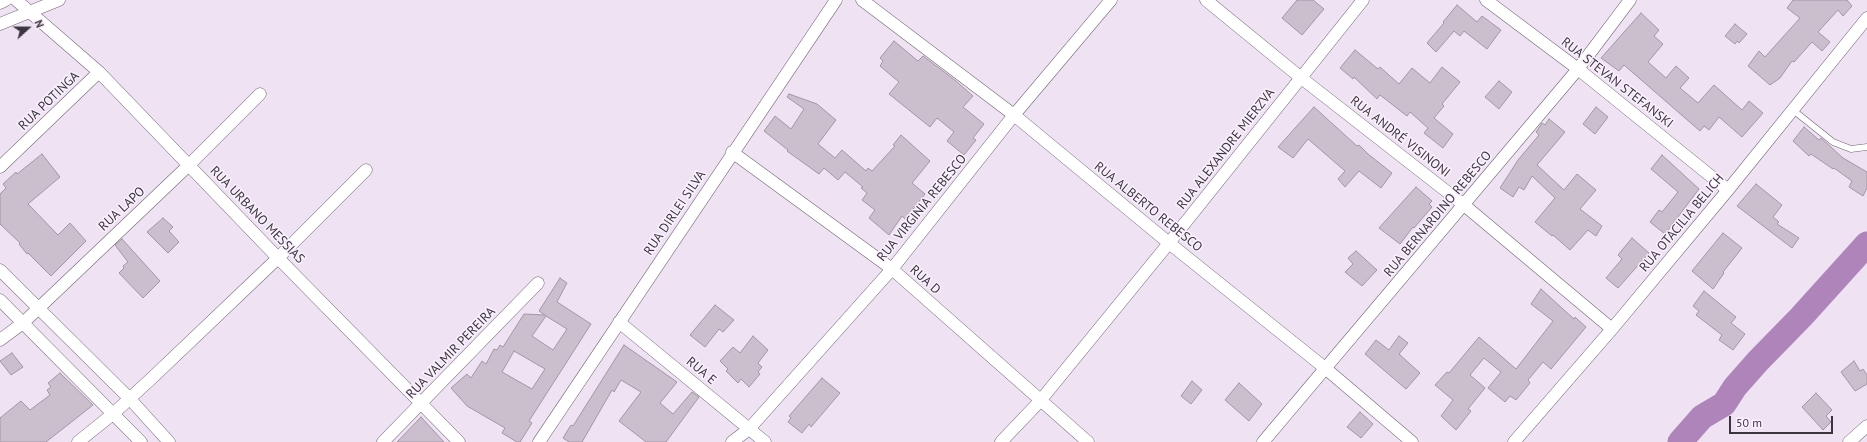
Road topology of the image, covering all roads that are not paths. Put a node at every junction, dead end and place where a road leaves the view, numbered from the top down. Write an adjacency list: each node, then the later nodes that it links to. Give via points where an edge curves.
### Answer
1 (6, 0): 11 (street)
2 (16, 0): 12 (street, RUA URBANO MESSIAS)
3 (59, 0): 12 (street)
4 (836, 0): 22 (street, RUA DIRLEI SILVA)
5 (862, 0): 20 (street, RUA ALBERTO REBESCO)
6 (1111, 0): 20 (street, RUA VIRGINIA REBESCO)
7 (1206, 0): 17 (street, RUA ANDRÉ VISINONI)
8 (1363, 0): 17 (street, RUA ALEXANDRE MIERZVA)
9 (1486, 0): 15 (street, RUA STEVAN STEFANSKI)
10 (1630, 0): 15 (street, RUA BERNARDINO REBESCO)
11 (0, 3)
12 (31, 11): 14 (street); 16 (street, RUA URBANO MESSIAS)
13 (1867, 18): 19 (street, RUA OTACILIA BELICH)
14 (0, 24)
15 (1578, 68): 26 (street, RUA STEVAN STEFANSKI); 27 (street, RUA BERNARDINO REBESCO)
16 (99, 72): 23 (street, RUA URBANO MESSIAS); 24 (street, RUA POTINGA)
17 (1300, 77): 27 (street, RUA ANDRÉ VISINONI); 28 (street, RUA ALEXANDRE MIERZVA)
18 (260, 94): 23 (street, RUA LAPO)
19 (1793, 110): 21 (lane, via 1833,142 1850,149); 26 (street, RUA OTACILIA BELICH)
20 (1014, 115): 28 (street, RUA ALBERTO REBESCO); 30 (street, RUA VIRGINIA REBESCO)
21 (1867, 146)
22 (732, 152): 30 (street, RUA D); 35 (street, RUA DIRLEI SILVA)
23 (189, 165): 29 (street, RUA URBANO MESSIAS); 34 (street, RUA LAPO)
24 (0, 167)
25 (366, 170): 29 (street)
26 (1728, 190): 37 (street, RUA OTACILIA BELICH)
27 (1464, 205): 37 (street, RUA ANDRÉ VISINONI); 39 (street, RUA BERNARDINO REBESCO)
28 (1169, 244): 39 (street, RUA ALBERTO REBESCO); 41 (street, RUA ALEXANDRE MIERZVA)
29 (278, 258): 40 (street); 42 (street, RUA URBANO MESSIAS)
30 (892, 269): 41 (street, RUA D); 45 (street, RUA VIRGINIA REBESCO)
31 (0, 270): 34 (street)
32 (538, 283): 42 (street, RUA VALMIR PEREIRA)
33 (0, 300): 36 (street)
34 (39, 308): 36 (street, RUA LAPO); 40 (street)
35 (620, 322): 45 (street, RUA E); 51 (street, RUA DIRLEI SILVA)
36 (23, 323): 38 (street, RUA LAPO); 43 (street)
37 (1612, 329): 58 (street, RUA OTACILIA BELICH)
38 (0, 340)
39 (1325, 368): 56 (street, RUA BERNARDINO REBESCO); 57 (street, RUA ALBERTO REBESCO)
40 (130, 399): 43 (street); 48 (street)
41 (1040, 401): 54 (street, RUA ALEXANDRE MIERZVA); 55 (street, RUA D)
42 (421, 403): 49 (street, RUA VALMIR PEREIRA); 50 (street, RUA URBANO MESSIAS)
43 (114, 413): 46 (street); 47 (street)
44 (1867, 426): 59 (street)
45 (749, 429): 52 (street, RUA VIRGINIA REBESCO); 53 (street, RUA E)
46 (78, 442)
47 (141, 442)
48 (169, 442)
49 (383, 442)
50 (459, 442)
51 (539, 442)
52 (732, 442)
53 (765, 442)
54 (1001, 442)
55 (1088, 442)
56 (1263, 442)
57 (1412, 442)
58 (1514, 442)
59 (1849, 442)

